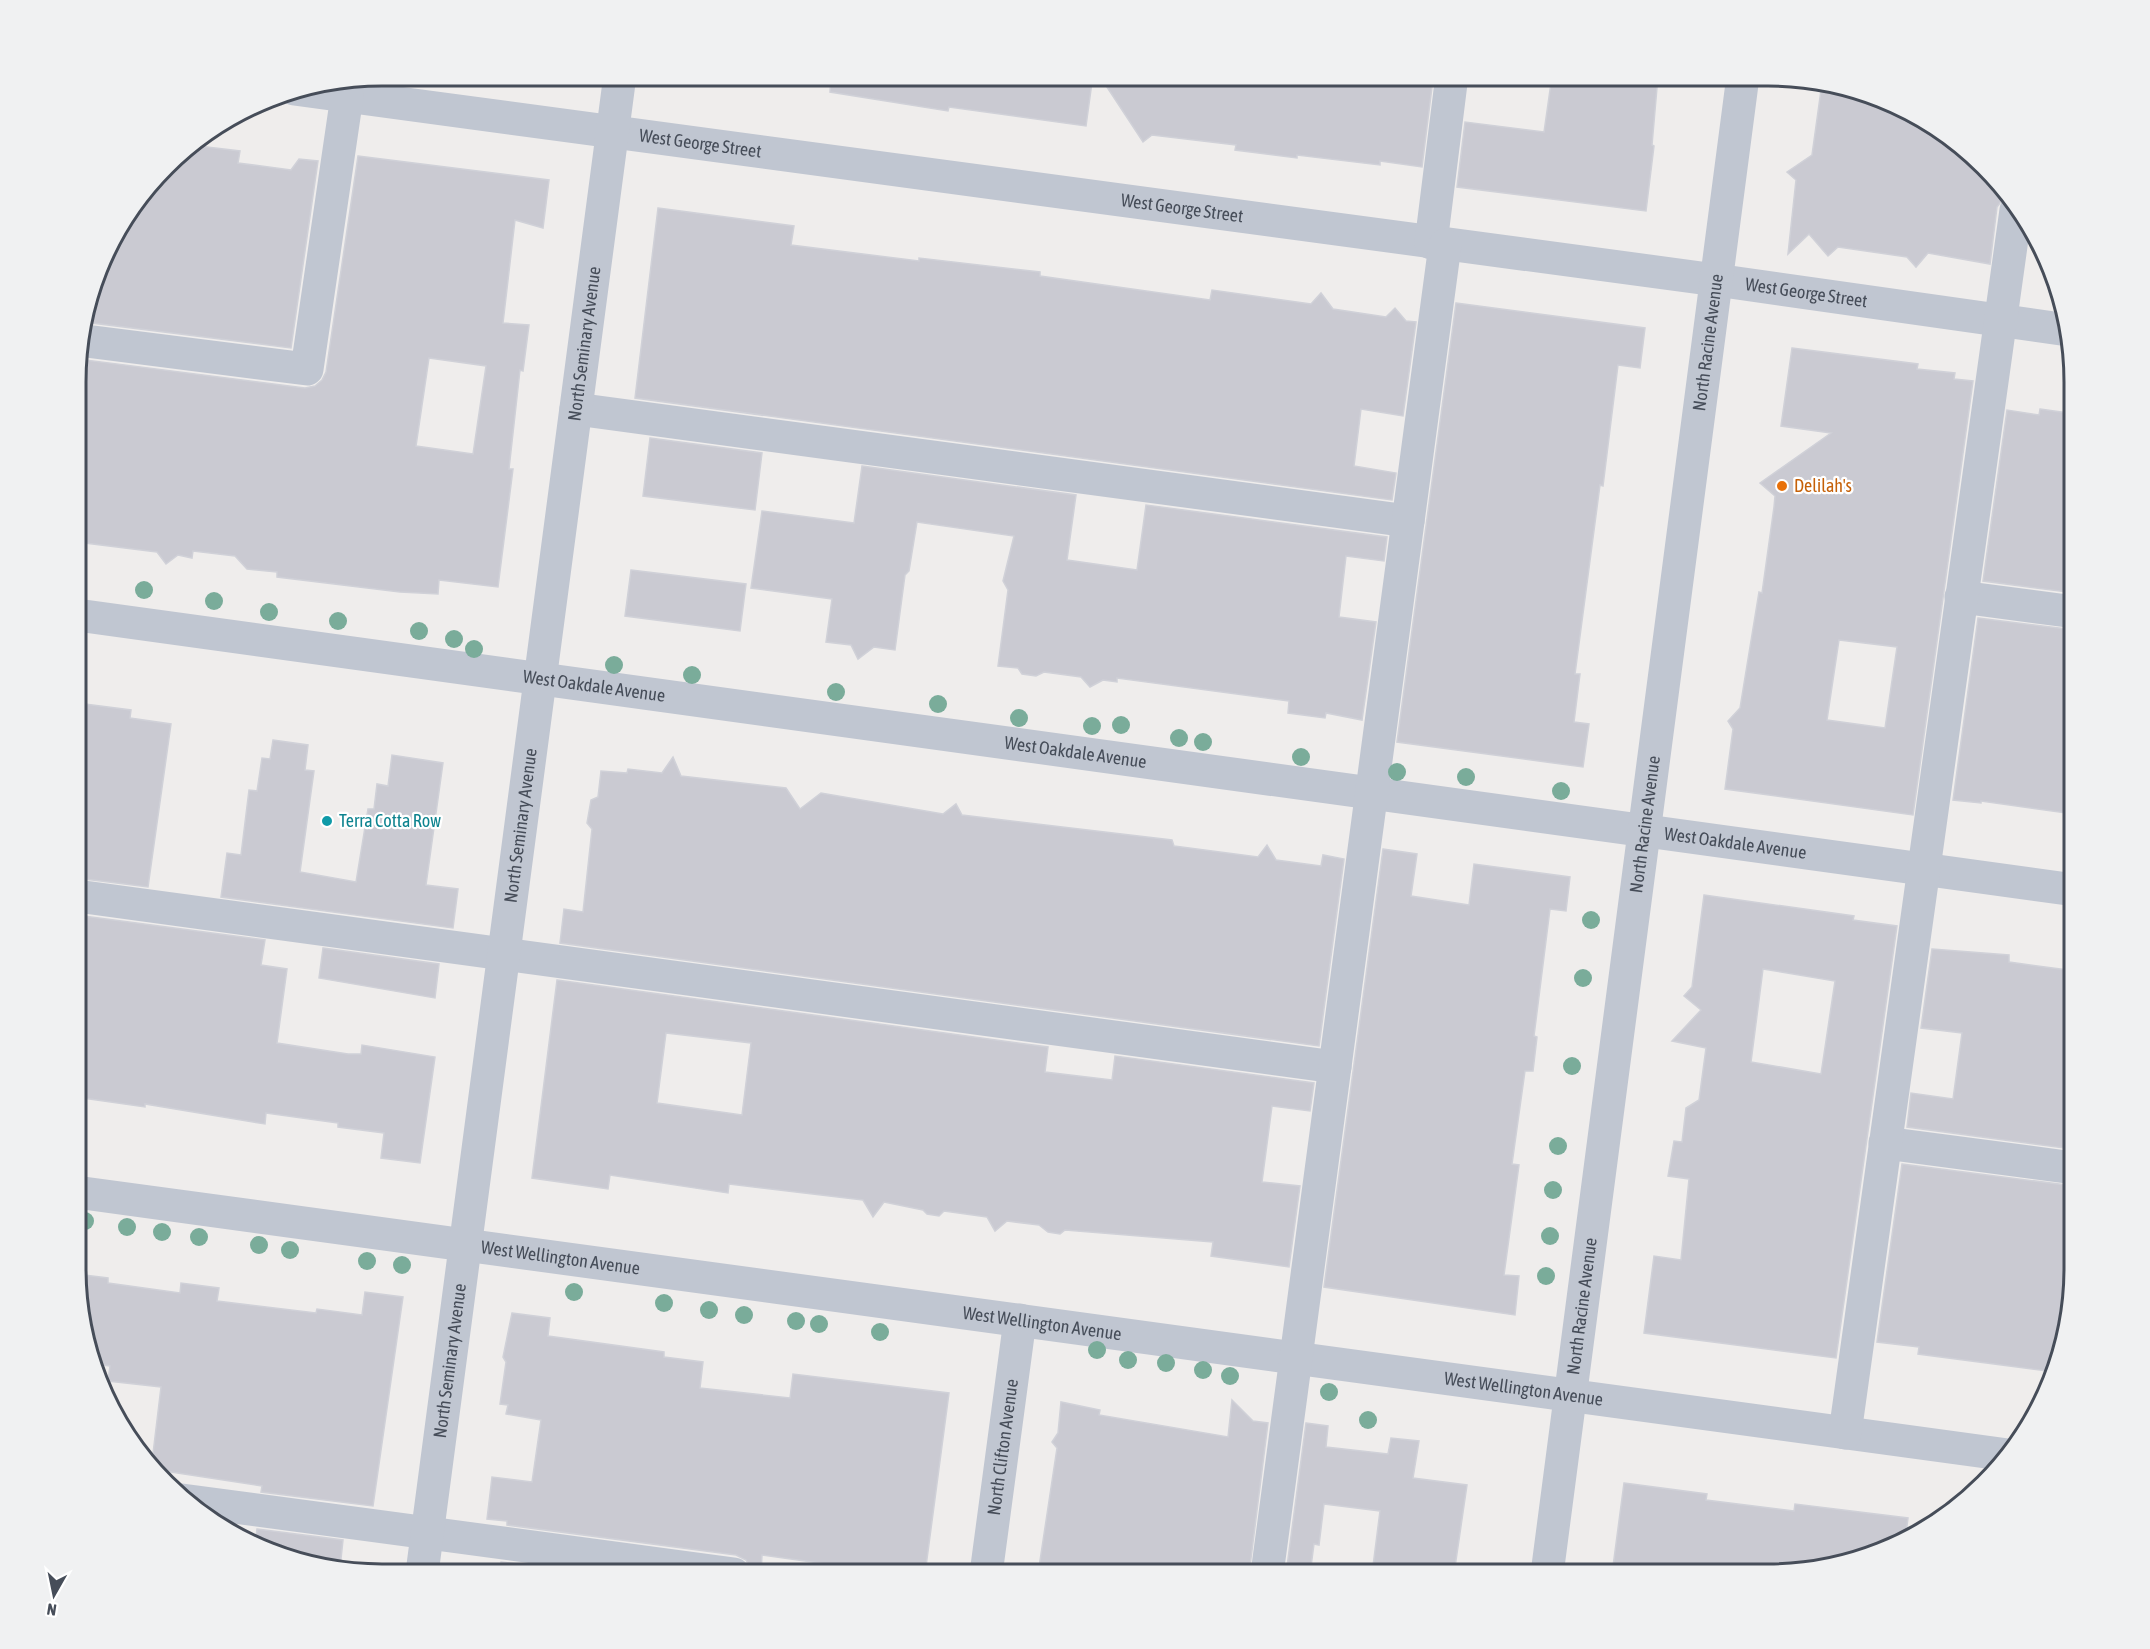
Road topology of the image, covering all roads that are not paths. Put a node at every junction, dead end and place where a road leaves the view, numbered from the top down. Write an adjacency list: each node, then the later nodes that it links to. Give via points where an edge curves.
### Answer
1 (618, 86): 6 (street, North Seminary Avenue)
2 (1451, 86): 8 (street)
3 (1742, 86): 9 (street, North Racine Avenue)
4 (319, 92): 5 (street, West George Street)
5 (347, 96): 6 (street, West George Street); 12 (street, via 307,369)
6 (612, 132): 8 (street, West George Street); 13 (street, North Seminary Avenue)
7 (2015, 217): 10 (street)
8 (1438, 244): 9 (street, West George Street); 14 (street)
9 (1716, 280): 10 (street, West George Street); 20 (street, North Racine Avenue)
10 (2000, 321): 11 (street, West George Street); 15 (street)
11 (2060, 329)
12 (88, 341)
13 (576, 409): 14 (street); 18 (street, North Seminary Avenue)
14 (1408, 521): 19 (street)
15 (1961, 597): 16 (street); 21 (street)
16 (2064, 611)
17 (86, 616): 18 (street, West Oakdale Avenue)
18 (540, 678): 19 (street, West Oakdale Avenue); 24 (street, North Seminary Avenue)
19 (1372, 793): 20 (street, West Oakdale Avenue); 25 (street)
20 (1644, 830): 21 (street, West Oakdale Avenue); 32 (street, North Racine Avenue)
21 (1923, 869): 22 (street, West Oakdale Avenue); 26 (street)
22 (2064, 888)
23 (86, 897): 24 (street)
24 (503, 955): 25 (street); 29 (street, North Seminary Avenue)
25 (1335, 1067): 31 (street)
26 (1885, 1143): 27 (street); 33 (street)
27 (2064, 1167)
28 (86, 1193): 29 (street, West Wellington Avenue)
29 (465, 1245): 30 (street, West Wellington Avenue); 36 (street, North Seminary Avenue)
30 (1020, 1320): 31 (street, West Wellington Avenue); 39 (street, North Clifton Avenue)
31 (1296, 1358): 32 (street, West Wellington Avenue); 40 (street)
32 (1570, 1396): 33 (street, West Wellington Avenue); 41 (street, North Racine Avenue)
33 (1845, 1433): 34 (street, West Wellington Avenue)
34 (1998, 1454)
35 (202, 1503): 36 (street)
36 (427, 1532): 37 (street, North Seminary Avenue); 38 (street)
37 (423, 1564)
38 (657, 1564)
39 (987, 1564)
40 (1268, 1564)
41 (1547, 1564)

